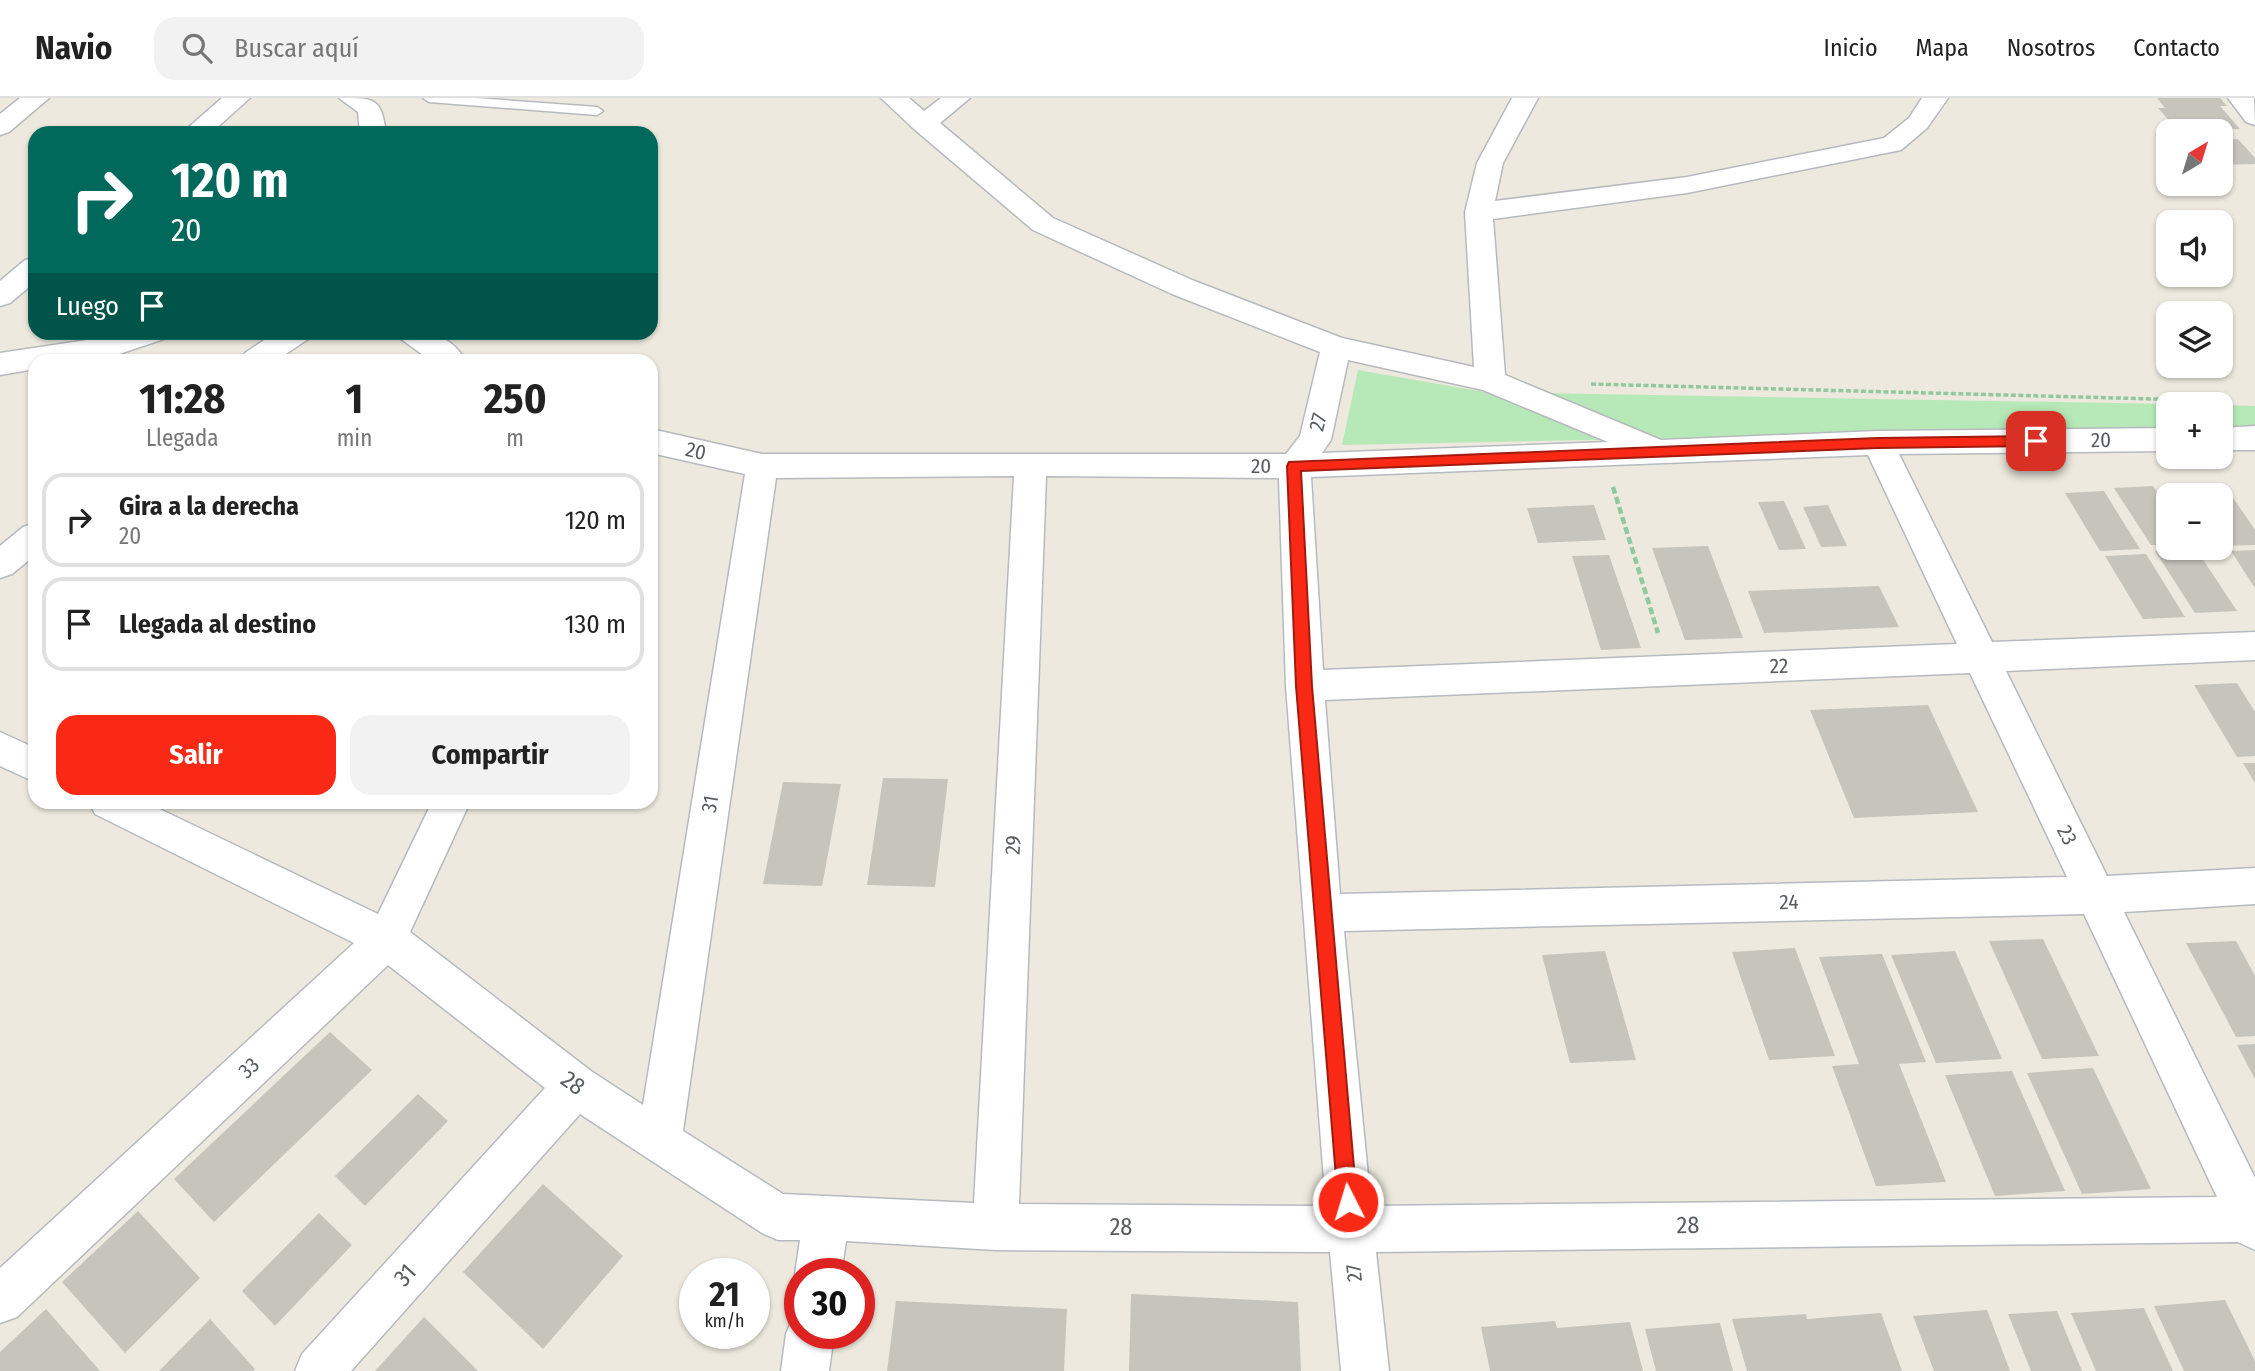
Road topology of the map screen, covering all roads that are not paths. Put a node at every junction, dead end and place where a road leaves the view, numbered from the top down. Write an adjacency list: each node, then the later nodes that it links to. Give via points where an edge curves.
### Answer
1 (36, 98): 15 (street)
2 (237, 98): 13 (street)
3 (352, 98): 14 (street, via 370,108)
4 (429, 98): 10 (lane)
5 (894, 98): 12 (street)
6 (957, 98): 12 (street)
7 (1525, 98): 16 (street, via 1490,163)
8 (1935, 98): 16 (street, via 1918,122 1892,144 1687,185)
9 (2241, 98): 11 (street)
10 (597, 111)
11 (2255, 117)
12 (923, 124): 22 (street, via 1043,224)
13 (203, 126)
14 (372, 126)
15 (0, 127)
16 (1479, 212): 28 (street)
17 (28, 273): 18 (street)
18 (0, 296)
19 (131, 340): 23 (street)
20 (286, 340): 24 (street)
21 (422, 340): 25 (street)
22 (1336, 347): 28 (street); 37 (street, 27, via 1315,440)
23 (65, 354)
24 (265, 354)
25 (442, 354)
26 (28, 360): 27 (street)
27 (0, 364)
28 (1490, 381): 34 (street)
29 (2255, 438): 31 (street)
30 (2156, 439): 33 (street, 20)
31 (2233, 439)
32 (658, 443): 36 (street, 20)
33 (1878, 443): 34 (street, 20); 41 (street, 23)
34 (1662, 451): 37 (street, 20)
35 (1031, 464): 36 (street, 20); 37 (street, 20); 55 (street, 29)
36 (762, 466): 52 (street, 31)
37 (1294, 466): 42 (street, 27)
38 (28, 542): 39 (street)
39 (0, 565)
40 (2255, 646): 41 (street, 22)
41 (1981, 657): 42 (street, 22); 48 (street, 23)
42 (1304, 686): 49 (street, 27)
43 (0, 748): 44 (street)
44 (28, 762)
45 (122, 809): 50 (street, 28)
46 (448, 809): 50 (street, 33)
47 (2255, 886): 48 (street, 24)
48 (2096, 895): 49 (street, 24); 54 (street, 23)
49 (1323, 913): 56 (street, 27)
50 (387, 939): 51 (street, 28); 58 (street, 33)
51 (576, 1086): 52 (street, 28); 60 (street, 31)
52 (659, 1142): 53 (street, 28, via 778,1217)
53 (826, 1217): 55 (street, 28); 57 (street)
54 (2254, 1222): 56 (street, 28)
55 (995, 1227): 56 (street, 28)
56 (1350, 1229): 62 (street, 27)
57 (820, 1258)
58 (0, 1300)
59 (808, 1349): 61 (street)
60 (319, 1371)
61 (805, 1371)
62 (1365, 1371)

